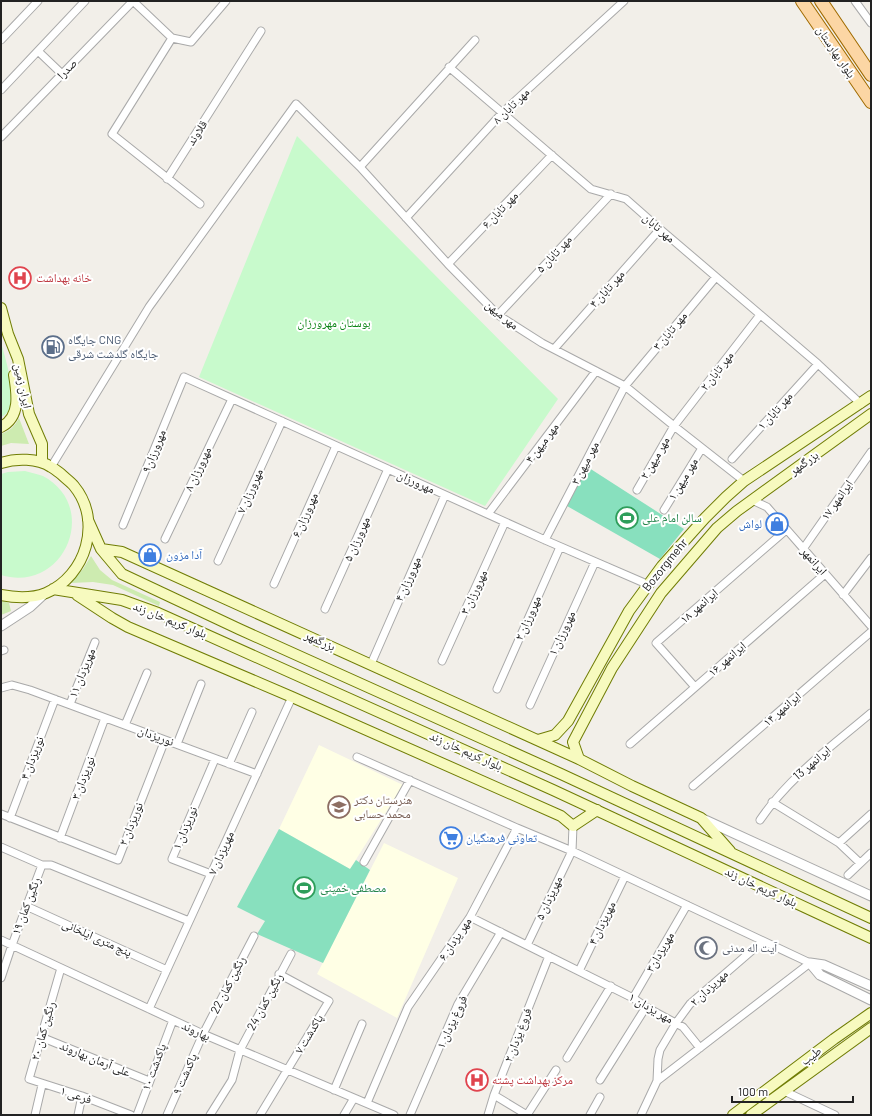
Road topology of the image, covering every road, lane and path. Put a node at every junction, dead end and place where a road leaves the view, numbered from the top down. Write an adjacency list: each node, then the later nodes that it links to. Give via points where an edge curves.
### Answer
1 (38, 1): 12 (street)
2 (85, 1): 14 (street)
3 (133, 1): 11 (street); 16 (street, صدرا)
4 (226, 1): 11 (street, via 191,42)
5 (624, 1): 20 (street, مهر تابان ۸)
6 (802, 1): 19 (main road, بلوار بهارستان)
7 (821, 1): 17 (main road, بلوار بهارستان)
8 (855, 1): 9 (street)
9 (871, 22)
10 (261, 31): 24 (street, قلاوند)
11 (172, 38): 24 (street, via 112,134)
12 (1, 40)
13 (475, 40): 15 (street)
14 (38, 51): 16 (street); 18 (street)
15 (449, 67): 20 (street, مهر تابان); 23 (street)
16 (62, 74): 21 (street, صدرا)
17 (871, 75)
18 (1, 90)
19 (871, 102)
20 (502, 113): 22 (street, مهر تابان); 27 (street, مهر تابان ۸)
21 (1, 137)
22 (552, 156): 25 (street, مهر تابان, via 591,189); 29 (street, مهر تابان ۶)
23 (360, 167): 27 (street, مهر میهن); 54 (street, مهر میهن, via 296,104 149,307)
24 (168, 179): 26 (street)
25 (611, 194): 28 (street, مهر تابان, via 626,198); 32 (street, مهر تابان ۵)
26 (200, 204)
27 (406, 218): 29 (street, مهر میهن)
28 (660, 229): 30 (street, مهر تابان); 35 (street, مهر تابان ۴)
29 (448, 264): 32 (street, مهر میهن)
30 (716, 277): 33 (street, مهر تابان); 39 (street, مهر تابان ۳)
31 (1, 308): 34 (main road, ایران زمین)
32 (498, 315): 35 (street, مهر میهن)
33 (760, 315): 36 (street, مهر تابان); 45 (street, مهر تابان ۲)
34 (8, 334): 46 (main road, via 17,395 14,414); 54 (main road, ایران زمین, via 18,359 29,414 42,444)
35 (554, 349): 37 (street, مهر میهن)
36 (818, 364): 42 (street, مهر تابان); 52 (street, مهر تابان ۱)
37 (596, 371): 39 (street, مهر میهن); 61 (street, مهر میهن ۴)
38 (184, 377): 41 (street, مهرورزان); 64 (street, مهرورزان۹)
39 (625, 386): 45 (street, مهر میهن); 67 (street, مهر میهن ۳)
40 (871, 396): 42 (main road, Bozorgmehr)
41 (232, 399): 44 (street, مهرورزان); 66 (street, مهرورزان ۸)
42 (861, 404): 47 (main road, Bozorgmehr)
43 (871, 414): 48 (main road, بزرگمهر)
44 (282, 421): 49 (street, مهرورزان); 72 (street, مهرورزان ۷)
45 (674, 426): 50 (street, مهر میهن); 57 (street, مهر میهن ۲)
46 (1, 427)
47 (823, 429): 48 (main road); 56 (main road, Bozorgmehr)
48 (832, 442): 59 (main road, بزرگمهر)
49 (336, 446): 55 (street, مهرورزان); 75 (street, مهرورزان ۶)
50 (702, 448): 56 (street, مهر میهن); 60 (street, مهر میهن ۱)
51 (871, 452): 70 (street, ایرانمهر ۱۷)
52 (732, 459)
53 (1, 462): 54 (main road, via 16,460)
54 (47, 464): 62 (main road, via 74,486 82,498)
55 (388, 469): 58 (street, مهرورزان); 81 (street, مهرورزان ۵)
56 (744, 481): 76 (main road, Bozorgmehr, via 705,518 662,566)
57 (637, 490)
58 (445, 495): 61 (street, مهرورزان); 89 (street, مهرورزان ۴)
59 (752, 500): 65 (street, ایرانمهر, via 767,507); 88 (main road, Bozorgmehr, via 717,528 660,593)
60 (664, 510)
61 (488, 514): 63 (street, مهرورزان)
62 (88, 520): 69 (main road, بلوار کریم خان زند); 77 (main road, via 89,536 78,567 67,580)
63 (505, 522): 67 (street, مهرورزان); 87 (street, مهرورزان ۳)
64 (123, 525)
65 (786, 530): 70 (street, ایرانمهر); 92 (street, ایرانمهر ۱۸, via 656,643)
66 (165, 539)
67 (545, 540): 68 (street, مهرورزان)
68 (560, 547): 73 (street, مهرورزان); 94 (street, مهرورزان ۲)
69 (101, 549): 89 (main road, بزرگمهر, via 122,552); 128 (main road, بلوار کریم خان زند, via 122,574)
70 (803, 549): 74 (street, ایرانمهر)
71 (871, 558): 80 (street)
72 (218, 562)
73 (595, 562): 76 (street, مهرورزان); 98 (street, مهرورزان ۱)
74 (825, 574): 80 (street, ایرانمهر); 92 (street, ایرانمهر ۱۶)
75 (274, 584)
76 (649, 585): 86 (main road, Bozorgmehr, via 629,611)
77 (49, 592): 78 (main road, بلوار کریم خان زند); 79 (main road, via 27,598); 82 (street)
78 (76, 594): 95 (main road, via 128,627); 115 (main road, بلوار کریم خان زند, via 122,600 158,613)
79 (1, 595)
80 (843, 595): 83 (street, ایرانمهر)
81 (325, 609)
82 (1, 626)
83 (871, 626)
84 (871, 632): 113 (street, ایرانمهر ۱۴)
85 (95, 642): 97 (street, مهریزدان ۱۱)
86 (603, 658): 88 (main road); 104 (main road, Bozorgmehr, via 568,721 555,735)
87 (442, 661)
88 (615, 663): 109 (main road, Bozorgmehr, via 573,742)
89 (370, 664): 104 (main road, بزرگمهر)
90 (147, 673): 102 (street)
91 (201, 684): 105 (street)
92 (695, 687): 106 (street, ایرانمهر ۱۶)
93 (1, 688): 96 (street, نوریزدان, via 12,685)
94 (497, 689)
95 (292, 697): 111 (street, مهریزدان ۷); 121 (main road, via 561,816)
96 (55, 699): 97 (street, نوریزدان); 118 (street, نوریزدان ۴)
97 (70, 704): 101 (street, نوریزدان)
98 (530, 705)
99 (252, 712): 110 (street)
100 (871, 713): 114 (street, ایرانمهر 13, via 789,783)
101 (106, 718): 102 (street, نوریزدان); 123 (street, نوریزدان ۳)
102 (125, 725): 103 (street, نوریزدان)
103 (165, 740): 105 (street, نوریزدان); 123 (street, نوریزدان ۲, via 118,860)
104 (538, 740): 109 (main road, بزرگمهر)
105 (177, 744): 108 (street, نوریزدان)
106 (630, 744)
107 (357, 757): 112 (street)
108 (215, 759): 110 (street, نوریزدان); 132 (street, نوریزدان ۱, via 172,858)
109 (579, 759): 119 (main road, بزرگمهر)
110 (229, 764): 111 (street, نوریزدان)
111 (256, 774): 132 (street, مهریزدان ۷)
112 (410, 780): 122 (street); 129 (street)
113 (693, 786)
114 (772, 802): 120 (street, ایرانمهر 13); 124 (street)
115 (597, 810): 121 (main road); 143 (main road, بلوار کریم خان زند)
116 (1, 814): 118 (street, نوریزدان ۲)
117 (871, 814): 124 (street)
118 (10, 818): 123 (street, نوریزدان ۲)
119 (701, 818): 128 (main road); 135 (street)
120 (760, 820)
121 (574, 826): 126 (street)
122 (517, 828): 126 (street); 138 (street, مهر یزدان ۶)
123 (60, 838)
124 (839, 843): 130 (street)
125 (1, 847): 131 (street, رنگین کمان ۱۹)
126 (572, 851): 134 (street); 147 (street, مهریزدان ۵)
127 (871, 853): 130 (street)
128 (734, 855): 139 (main road, بلوار کریم خان زند)
129 (364, 862)
130 (860, 863): 133 (street)
131 (42, 865): 137 (street, رنگین کمان ۱۹); 140 (street, via 51,866)
132 (211, 874): 140 (street, مهریزدان ۷)
133 (848, 875)
134 (625, 876): 136 (street); 153 (street, مهریزدان ۴)
135 (871, 896)
136 (687, 905): 145 (street); 158 (street, مهریزدان۳)
137 (26, 906): 146 (street, رنگین کمان ۱۹); 152 (street, پنج متری ایلخانی)
138 (470, 917): 141 (street, مهر یزدان ۱); 185 (street, مهر یزدان ۶, via 408,1007)
139 (871, 918)
140 (190, 921): 152 (street, مهریزدان ۷)
141 (501, 932): 147 (street, مهر یزدان ۱); 196 (street, فروغ یزدان ۱, via 458,1004)
142 (254, 936): 167 (street, رنگین کمان 22)
143 (871, 938)
144 (1, 940): 146 (street, بهاروند)
145 (763, 941): 150 (street); 164 (street, مهریزدان ۲, via 690,1004)
146 (12, 945): 151 (street, بهاروند); 155 (street, رنگین کمان ۱۹)
147 (527, 945): 149 (street, مهر یزدان ۱)
148 (291, 954): 154 (street, رنگین کمان 24)
149 (549, 956): 153 (street, مهر یزدان ۱); 181 (street, فروغ یزدان ۲)
150 (810, 963): 157 (street, via 824,965); 159 (street, via 820,975); 169 (street)
151 (61, 968): 161 (street, بهاروند); 168 (street, رنگین کمان ۲۰)
152 (167, 970): 161 (street, مهریزدان ۷)
153 (579, 971): 156 (street, مهر یزدان ۱)
154 (279, 974): 170 (street, رنگین کمان 24); 173 (street, پاکدشت ۷, via 329,1001)
155 (1, 978)
156 (611, 986): 158 (street, مهر یزدان ۱); 171 (street)
157 (871, 986)
158 (633, 998): 160 (street, مهر یزدان ۱)
159 (871, 1000)
160 (646, 1007): 164 (street, مهر یزدان ۱); 174 (street)
161 (149, 1009): 163 (street, بهاروند)
162 (871, 1013): 177 (main road, طیب)
163 (172, 1020): 167 (street, بهاروند); 175 (street, پاکدشت ۱۰)
164 (676, 1023): 169 (street, مهر یزدان ۱, via 683,1027); 176 (street, مهریزدان ۲, via 660,1050)
165 (362, 1024): 179 (street)
166 (871, 1028): 180 (main road, طیب)
167 (203, 1034): 170 (street, بهاروند); 192 (street, پاکدشت ۹)
168 (41, 1037): 175 (street, علی آرمان بهاروند); 178 (street, رنگین کمان ۲۰, via 28,1079)
169 (700, 1048): 176 (street)
170 (240, 1050): 173 (street, بهاروند); 193 (street, رنگین کمان 24, via 232,1080)
171 (567, 1058)
172 (556, 1070): 198 (street)
173 (287, 1071): 179 (street, بهاروند); 186 (street, پاکدشت ۷)
174 (600, 1080)
175 (149, 1081): 191 (street, پاکدشت ۱۰)
176 (657, 1081): 200 (street)
177 (776, 1082): 180 (main road); 201 (main road, طیب)
178 (42, 1085): 182 (street, فرعی ۱); 188 (street)
179 (334, 1090): 184 (street, بهاروند)
180 (784, 1091): 187 (street); 202 (main road, طیب)
181 (494, 1095): 197 (street, فروغ یزدان ۲); 198 (street)
182 (82, 1096): 189 (street); 190 (street, فرعی ۱)
183 (600, 1097): 199 (street)
184 (354, 1098): 185 (street, بهاروند); 194 (street)
185 (366, 1103): 195 (street, بهاروند)
186 (261, 1114)
187 (830, 1114)
188 (35, 1115)
189 (78, 1115)
190 (132, 1115)
191 (137, 1115)
192 (168, 1115)
193 (210, 1115)
194 (344, 1115)
195 (394, 1115)
196 (410, 1115)
197 (488, 1115)
198 (527, 1115)
199 (590, 1115)
200 (641, 1115)
201 (733, 1115)
202 (751, 1115)

